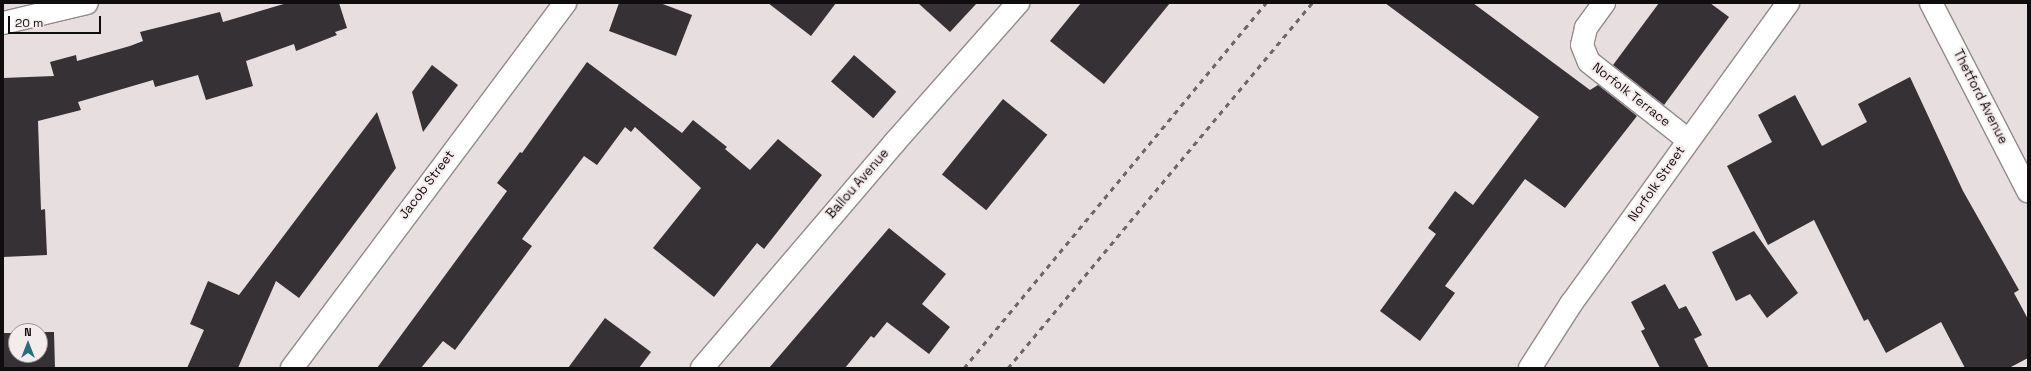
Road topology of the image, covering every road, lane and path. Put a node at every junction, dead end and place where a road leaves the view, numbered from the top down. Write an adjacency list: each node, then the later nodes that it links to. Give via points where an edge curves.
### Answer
1 (87, 3): 7 (street)
2 (565, 3): 11 (street, Jacob Street)
3 (1018, 3): 12 (street, Ballou Avenue, via 900,136)
4 (1604, 3): 8 (street, Norfolk Terrace, via 1586,28 1582,45 1589,62)
5 (1788, 3): 8 (street, Norfolk Street)
6 (1931, 3): 9 (street, Thetford Avenue)
7 (3, 23)
8 (1688, 140): 10 (street, Norfolk Street, via 1571,304)
9 (2028, 191)
10 (1532, 367)
11 (292, 368)
12 (702, 368)

